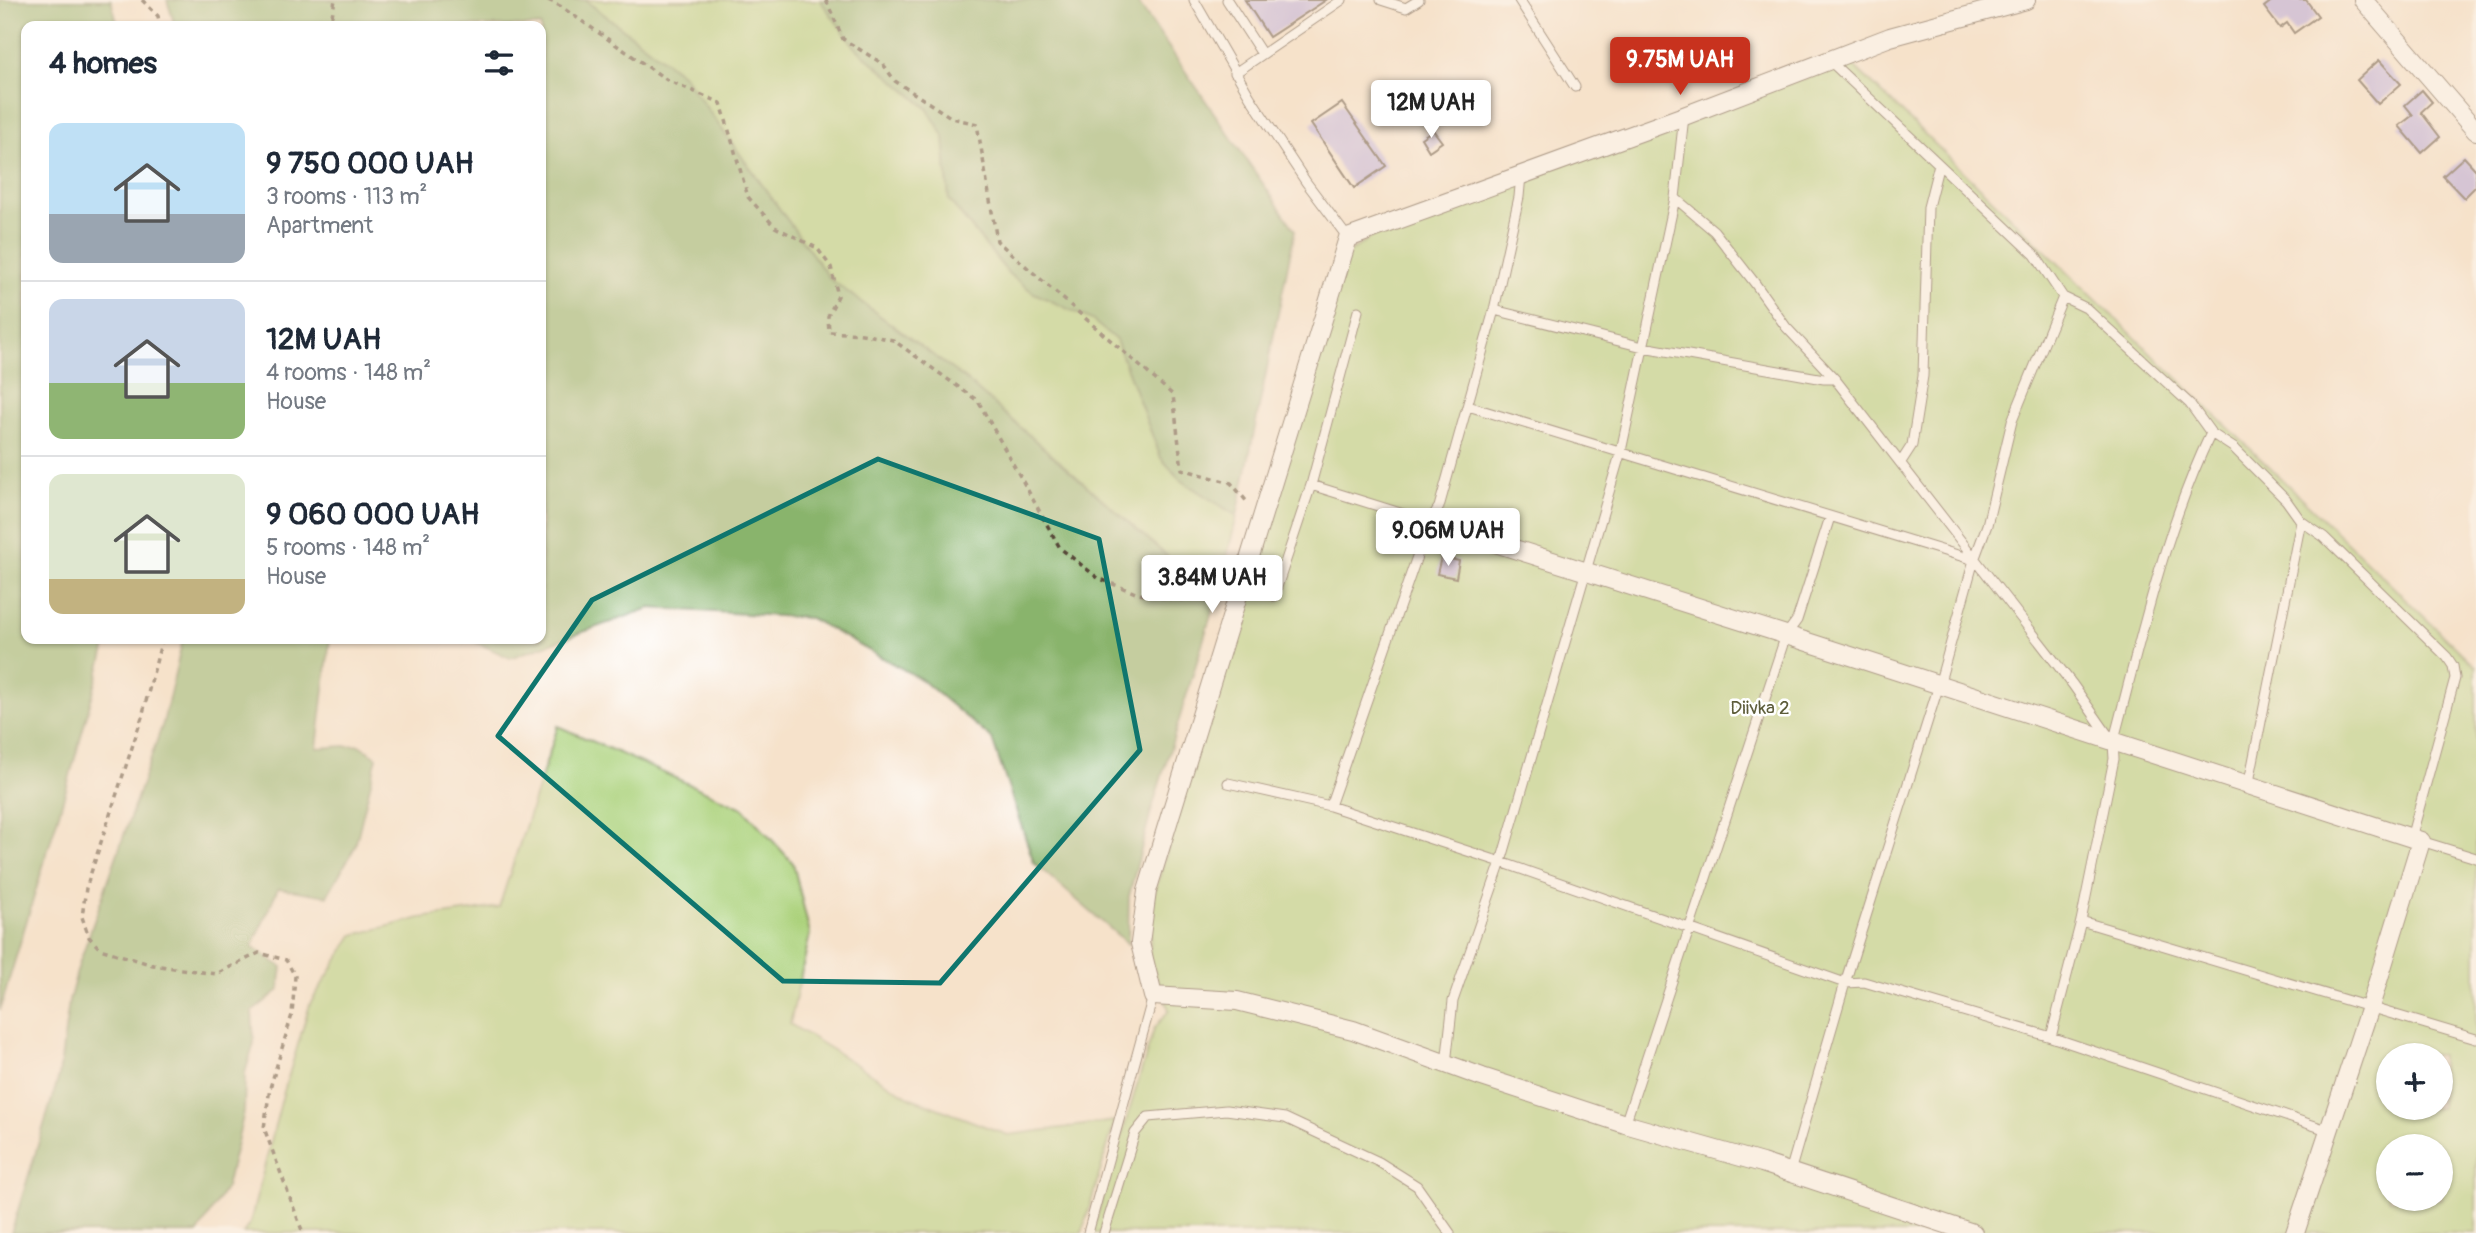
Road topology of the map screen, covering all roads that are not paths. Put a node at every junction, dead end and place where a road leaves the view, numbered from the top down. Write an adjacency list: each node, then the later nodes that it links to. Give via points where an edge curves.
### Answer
1 (1194, 0): 11 (lane)
2 (1227, 0): 9 (lane)
3 (1342, 0): 9 (lane)
4 (1381, 0): 5 (lane, via 1406,8)
5 (1419, 0)
6 (1520, 0): 12 (lane)
7 (2026, 0): 10 (street, via 1890,37)
8 (2363, 0): 14 (street)
9 (1262, 54): 11 (lane)
10 (1830, 61): 13 (street); 15 (lane)
11 (1235, 73): 18 (lane)
12 (1575, 87)
13 (1684, 116): 16 (street); 17 (lane)
14 (2476, 131)
15 (1938, 164): 19 (lane, via 2035,255); 27 (lane, via 1928,206 1923,376 1912,445)
16 (1521, 175): 18 (street); 20 (lane)
17 (1675, 198): 22 (lane); 23 (lane, via 1714,231 1786,327)
18 (1348, 238): 47 (street, via 1147,891 1140,943)
19 (2063, 297): 25 (lane, via 2086,308 2190,404); 32 (lane, via 2012,421 1987,525)
20 (1494, 310): 22 (lane); 24 (lane)
21 (1358, 311): 28 (lane)
22 (1643, 347): 23 (lane); 26 (lane)
23 (1835, 379): 27 (lane)
24 (1468, 406): 26 (lane); 31 (lane, via 1438,507)
25 (2211, 433): 30 (lane, via 2234,448); 37 (lane, via 2171,529)
26 (1621, 451): 29 (lane); 33 (lane)
27 (1901, 462): 32 (lane)
28 (1311, 485): 31 (lane); 34 (lane)
29 (1830, 517): 32 (lane); 35 (lane, via 1797,620)
30 (2301, 521): 39 (lane); 41 (lane, via 2324,537 2453,666 2455,678)
31 (1429, 522): 33 (street); 40 (lane)
32 (1974, 559): 36 (lane); 37 (lane)
33 (1585, 572): 35 (street); 43 (lane)
34 (1274, 596)
35 (1786, 635): 36 (street); 45 (lane)
36 (1940, 685): 37 (street); 46 (lane)
37 (2113, 743): 39 (street); 44 (lane, via 2114,759)
38 (1228, 783): 40 (lane)
39 (2248, 787): 41 (street)
40 (1329, 806): 43 (lane)
41 (2416, 840): 42 (lane); 48 (street)
42 (2476, 858)
43 (1501, 862): 45 (lane); 51 (lane, via 1453,1001)
44 (2081, 921): 48 (lane); 49 (lane)
45 (1691, 927): 46 (lane); 52 (lane)
46 (1844, 983): 49 (lane, via 1864,982); 54 (lane)
47 (1153, 996): 51 (street, via 1237,1001 1353,1030); 55 (lane)
48 (2370, 1007): 50 (lane); 53 (street)
49 (2051, 1037): 53 (lane)
50 (2476, 1039)
51 (1446, 1064): 52 (street)
52 (1625, 1124): 54 (street)
53 (2330, 1131): 59 (street)
54 (1790, 1172): 58 (street)
55 (1088, 1233)
56 (1104, 1233): 57 (lane, via 1135,1133 1148,1117 1226,1110 1285,1118 1379,1161 1417,1186)
57 (1450, 1233)
58 (1973, 1233)
59 (2295, 1233)

